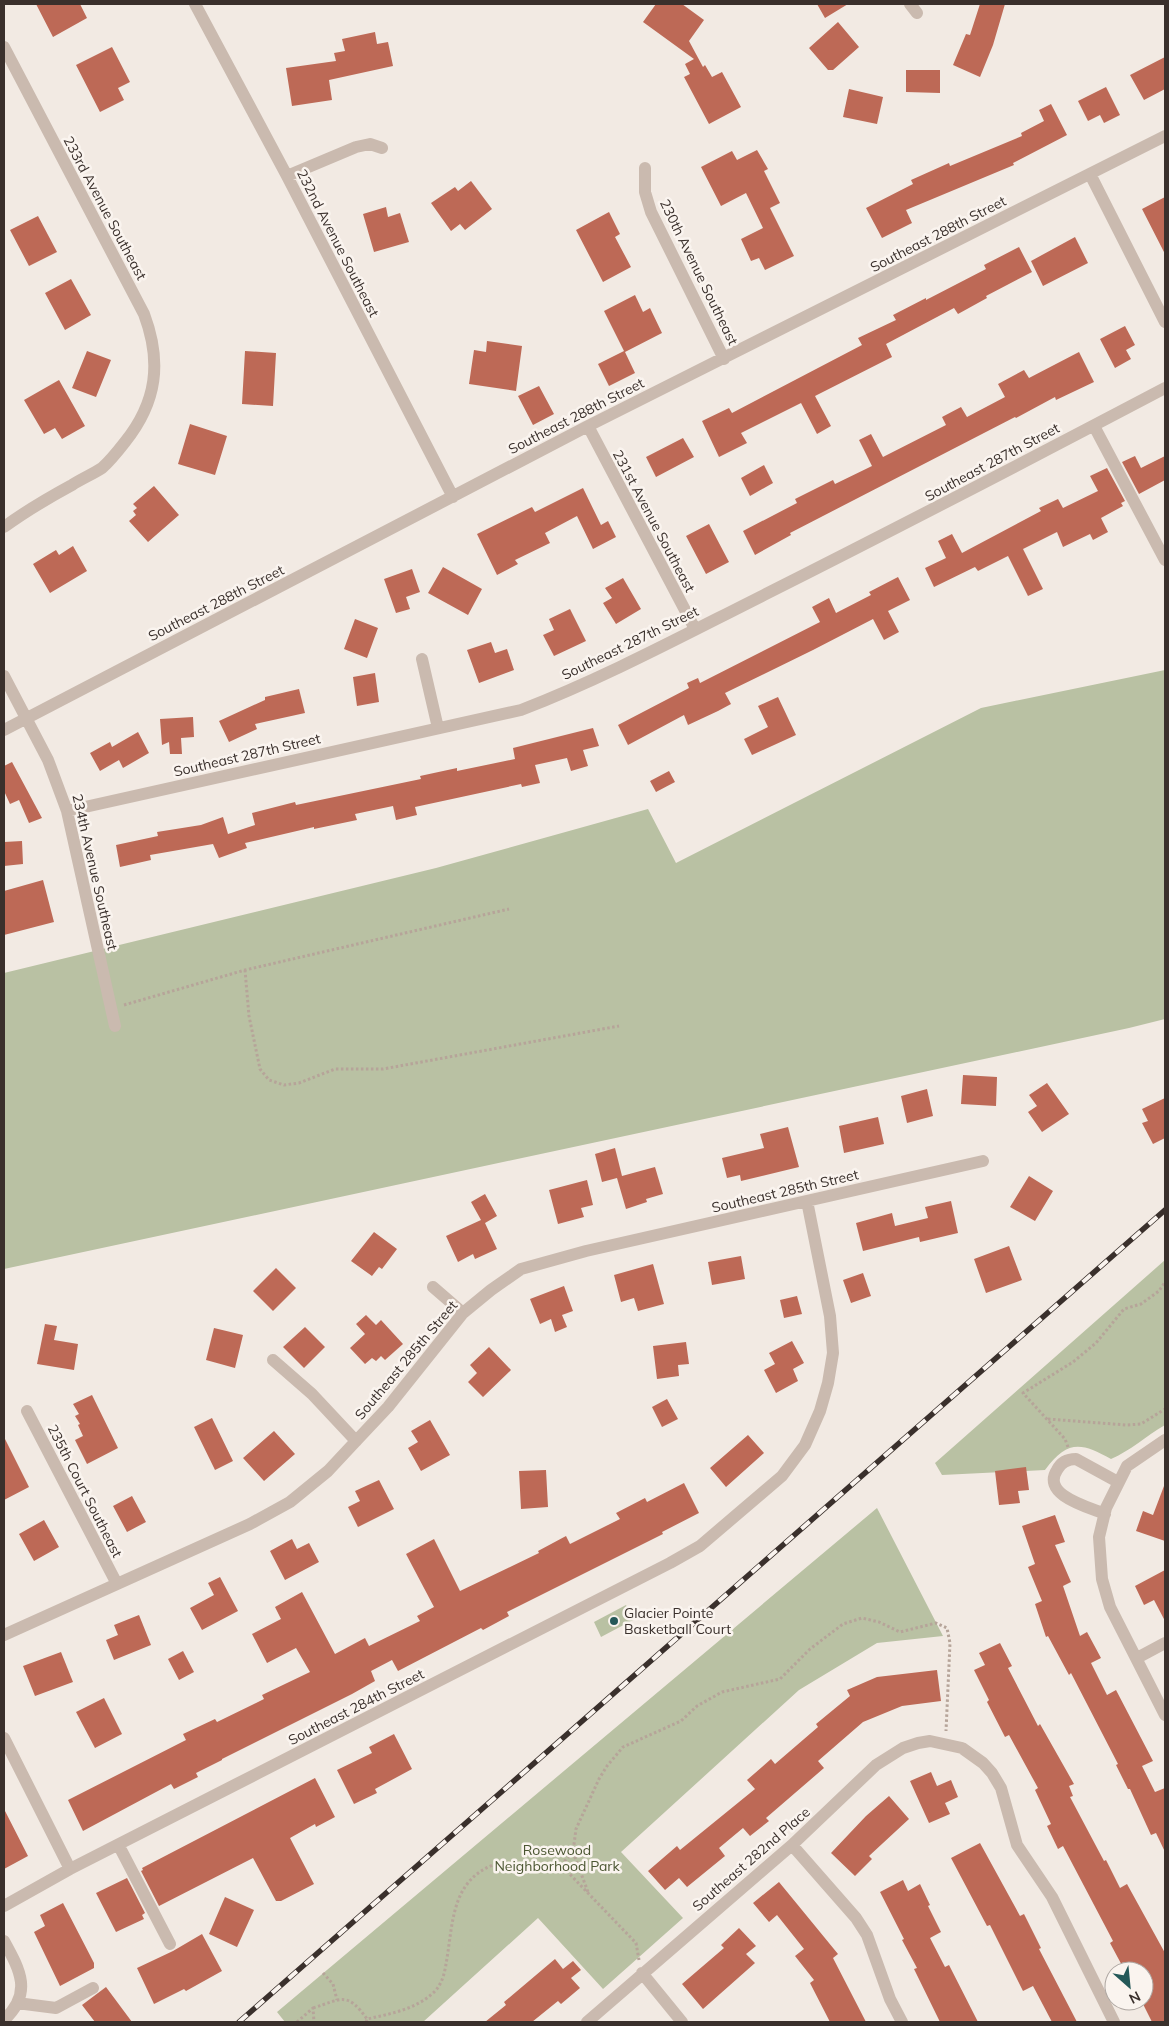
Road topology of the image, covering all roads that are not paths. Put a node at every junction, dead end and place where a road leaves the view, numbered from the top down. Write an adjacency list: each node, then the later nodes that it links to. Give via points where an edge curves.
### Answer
1 (195, 4): 7 (street, 232nd Avenue Southeast)
2 (4, 47): 14 (street, 233rd Avenue Southeast, via 144,314 152,336 155,364 152,390 135,430 102,467 25,511)
3 (1165, 136): 6 (street, Southeast 288th Street)
4 (382, 148): 7 (street, via 370,144 356,147)
5 (645, 168): 9 (street, 230th Avenue Southeast, via 645,192 651,212)
6 (1090, 174): 8 (street); 9 (street, Southeast 288th Street)
7 (287, 176): 13 (street, 232nd Avenue Southeast)
8 (1165, 322)
9 (724, 358): 11 (street, Southeast 288th Street)
10 (1165, 388): 12 (street, Southeast 287th Street)
11 (588, 426): 13 (street, Southeast 288th Street); 16 (street, 231st Avenue Southeast)
12 (1094, 426): 15 (street); 16 (street, Southeast 287th Street)
13 (452, 497): 19 (street, Southeast 288th Street)
14 (4, 527)
15 (1165, 560)
16 (695, 629): 20 (street, Southeast 287th Street, via 521,710)
17 (422, 659): 20 (street)
18 (4, 676): 19 (street, 234th Avenue Southeast)
19 (24, 719): 21 (street, Southeast 288th Street); 22 (street, 234th Avenue Southeast, via 48,760)
20 (438, 728): 22 (street, Southeast 287th Street)
21 (4, 730)
22 (66, 811): 23 (street, 234th Avenue Southeast)
23 (115, 1026)
24 (983, 1162): 25 (street, Southeast 285th Street)
25 (807, 1201): 27 (street, Southeast 285th Street, via 586,1251 521,1270); 41 (street, Southeast 284th Street, via 830,1316 833,1354 820,1411 805,1445 782,1476 700,1546 661,1568)
26 (434, 1287): 27 (street)
27 (463, 1313): 31 (street, Southeast 285th Street, via 388,1407)
28 (273, 1360): 31 (street, via 312,1394)
29 (27, 1411): 34 (street, 235th Court Southeast)
30 (1165, 1440): 32 (street, via 1128,1466)
31 (356, 1441): 34 (street, Southeast 285th Street, via 328,1471 290,1502 250,1524)
32 (1118, 1482): 33 (street); 33 (street, via 1073,1459 1060,1465 1054,1474 1054,1485 1060,1494)
33 (1104, 1514): 37 (street, via 1099,1537 1102,1579 1110,1608)
34 (117, 1584): 35 (street, Southeast 285th Street)
35 (4, 1635)
36 (1165, 1643): 37 (street)
37 (1137, 1658): 38 (street)
38 (1165, 1714)
39 (4, 1738): 42 (street)
40 (792, 1845): 46 (street, Southeast 282nd Place); 52 (street, via 867,1935 890,1999); 53 (street, Southeast 282nd Place, via 888,1756 930,1741 962,1748 992,1773 1000,1788 1017,1845 1052,1897)
41 (119, 1846): 42 (street, Southeast 284th Street); 45 (street)
42 (70, 1869): 43 (street, Southeast 284th Street)
43 (4, 1906)
44 (4, 1941): 48 (street, via 22,1981)
45 (170, 1944)
46 (642, 1973): 50 (street, Southeast 282nd Place); 51 (street)
47 (93, 1988): 48 (street, via 56,2008)
48 (17, 2003): 49 (street)
49 (4, 2020)
50 (587, 2022)
51 (682, 2022)
52 (902, 2022)
53 (1114, 2022)

